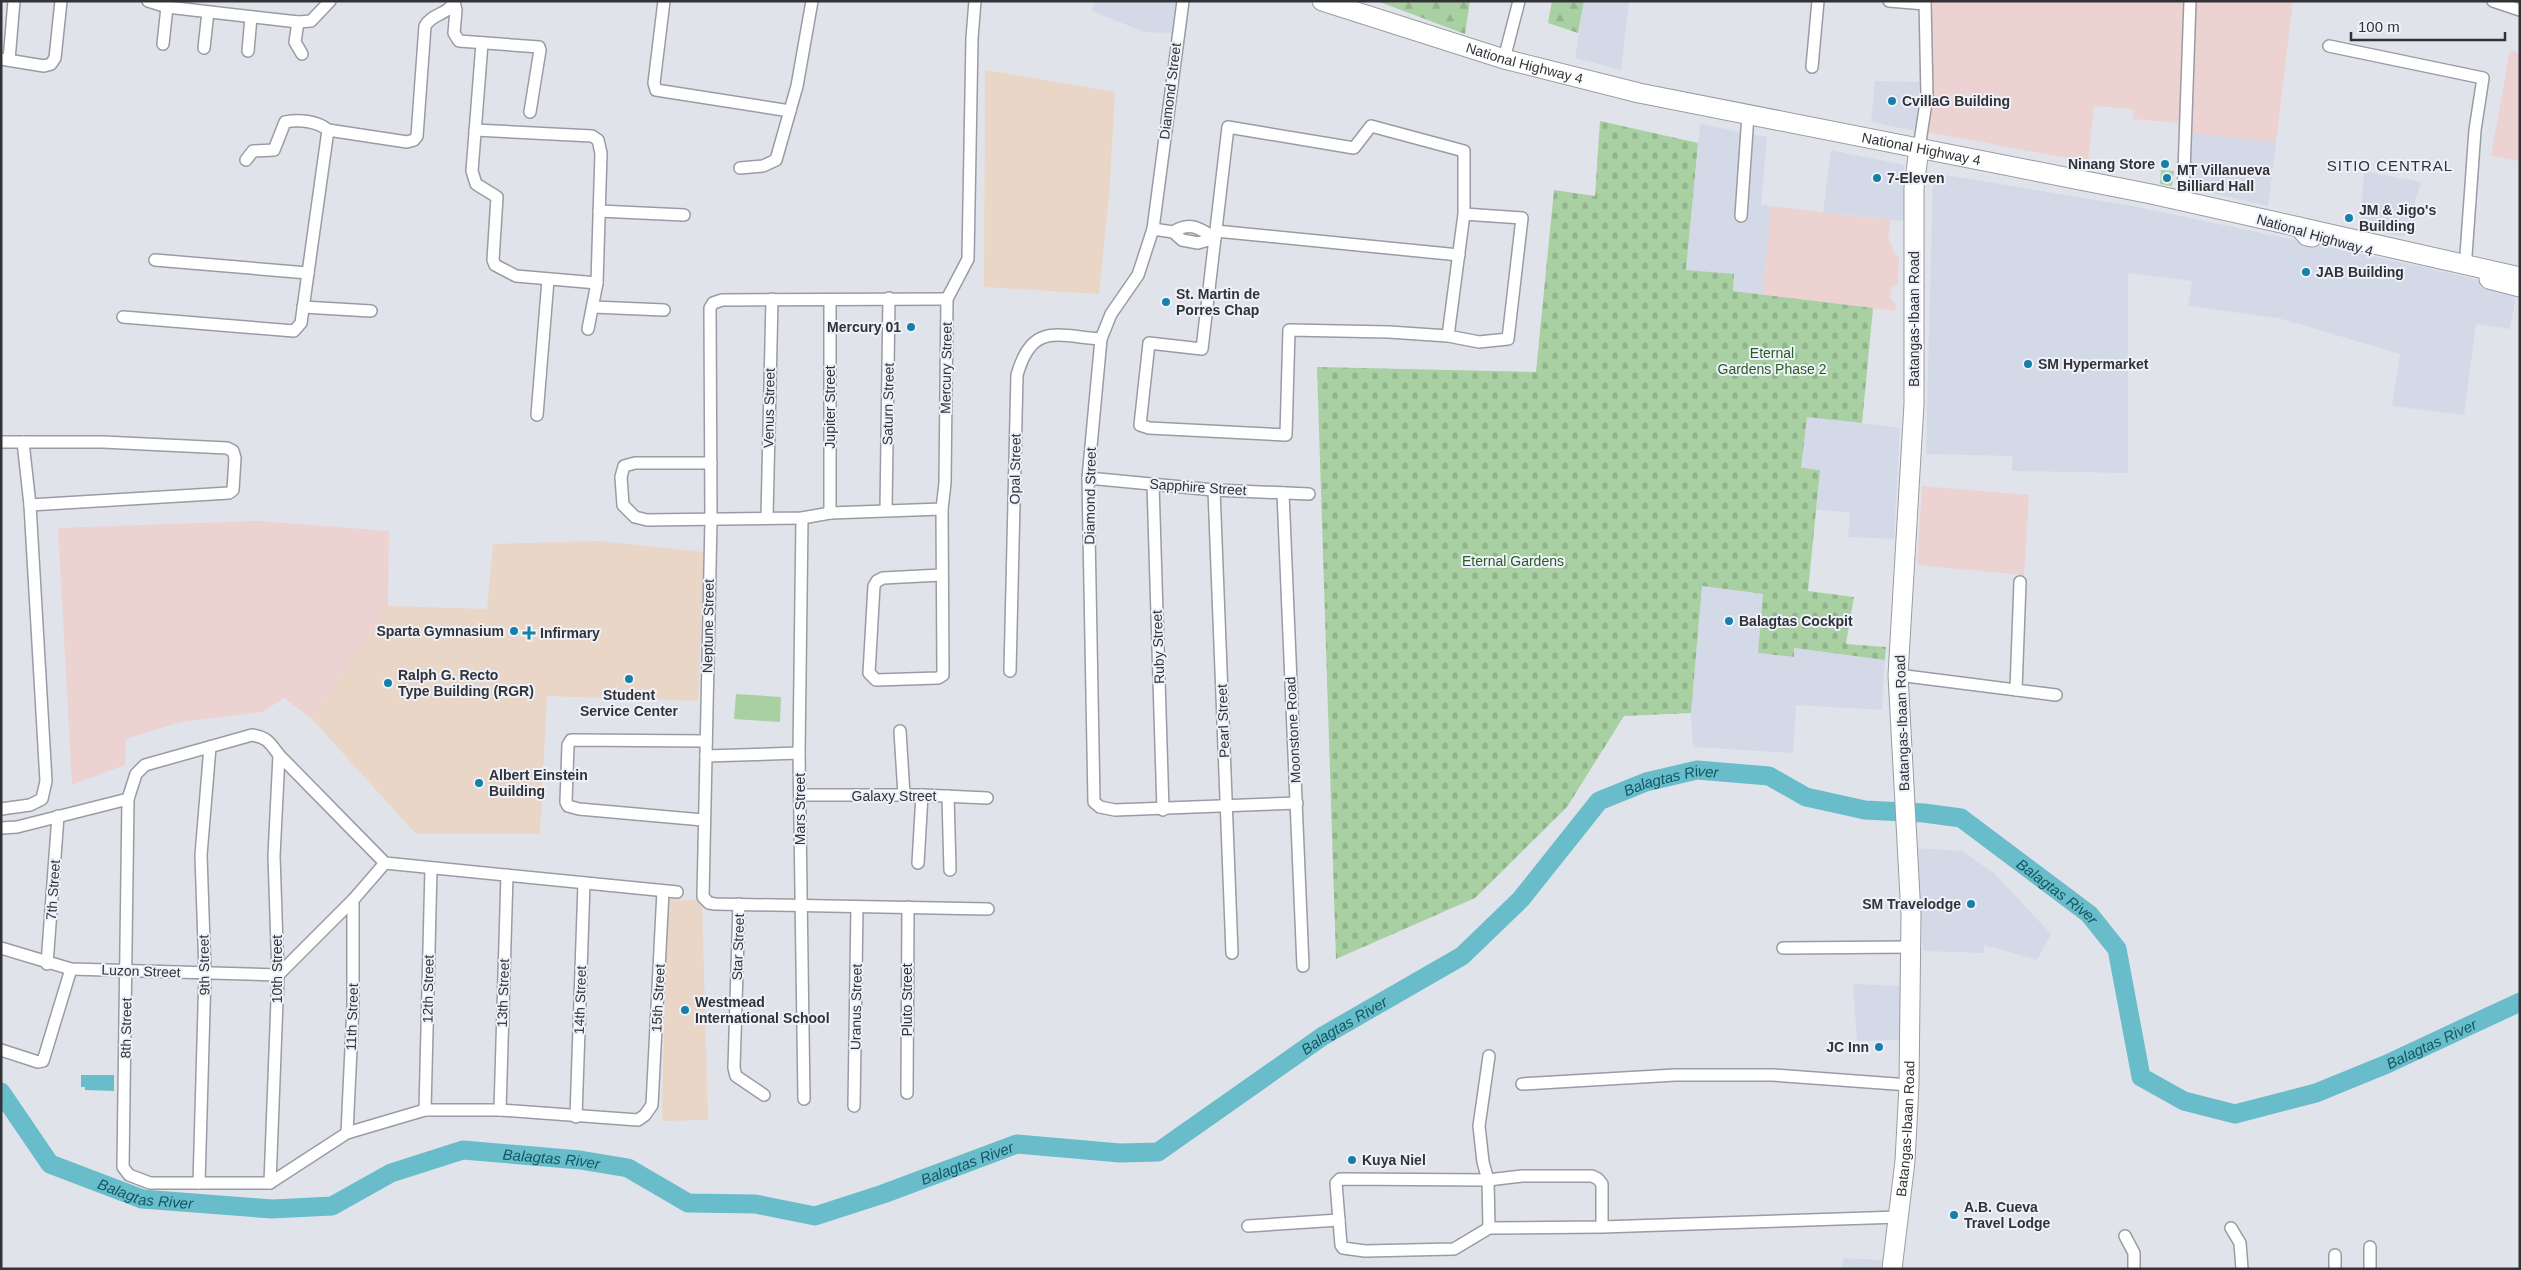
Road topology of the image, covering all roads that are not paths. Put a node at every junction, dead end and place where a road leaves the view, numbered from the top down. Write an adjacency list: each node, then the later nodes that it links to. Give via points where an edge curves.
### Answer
1 (14, 1): 28 (street)
2 (61, 1): 28 (street, via 55,58 51,64 44,66)
3 (148, 1): 17 (street)
4 (330, 1): 21 (street, via 311,20)
5 (664, 1): 31 (street, via 654,83 656,90)
6 (812, 1): 31 (street)
7 (975, 1): 57 (street, Mercury Street, via 968,259)
8 (1183, 1): 45 (street, Diamond Street)
9 (1322, 1): 29 (main road, National Highway 4)
10 (1519, 1): 29 (street)
11 (1818, 1): 30 (street)
12 (1889, 1): 16 (street)
13 (2190, 1): 39 (street)
14 (2493, 1): 18 (street)
15 (454, 2): 22 (street, via 454,37 459,41); 34 (street, via 450,10 431,18 425,26 417,136 414,140 407,142)
16 (1925, 3): 36 (street, via 1927,96)
17 (167, 7): 19 (street); 23 (street)
18 (2520, 10)
19 (208, 12): 20 (street); 25 (street)
20 (251, 17): 21 (street); 26 (street)
21 (298, 22): 27 (street, via 295,42)
22 (482, 43): 32 (street, via 539,47); 35 (street)
23 (163, 44)
24 (2329, 46): 48 (street, via 2483,78 2475,130)
25 (204, 48)
26 (248, 51)
27 (302, 54)
28 (5, 59)
29 (1504, 59): 33 (main road, National Highway 4, via 1639,94)
30 (1812, 67)
31 (790, 111): 38 (street, via 776,160 763,166)
32 (530, 112)
33 (1748, 115): 36 (main road, National Highway 4); 43 (street)
34 (328, 130): 37 (street, via 322,125 296,120 285,122 274,150 253,151); 51 (street)
35 (475, 130): 40 (street, via 592,136 598,140 601,153); 53 (street, via 473,180 497,197 498,203 495,265 516,276)
36 (1919, 148): 39 (main road, National Highway 4); 87 (main road, Batangas-Ibaan Road, via 1914,188 1914,404)
37 (246, 160)
38 (740, 168)
39 (2182, 201): 44 (main road, National Highway 4)
40 (598, 210): 42 (street); 54 (street)
41 (1464, 214): 46 (street, via 1464,151 1371,126 1354,148 1228,127); 47 (street); 66 (street, via 1522,218 1508,339 1480,342)
42 (684, 215)
43 (1742, 216)
44 (2304, 226): 48 (main road, National Highway 4); 52 (main road); 55 (main road, National Highway 4, via 2307,236)
45 (1153, 229): 46 (street, via 1173,232 1182,240 1198,242); 67 (street, Diamond Street, via 1138,275 1111,314)
46 (1216, 235): 47 (street); 66 (street, via 1202,349 1149,344 1140,425 1284,436 1287,431 1289,330)
47 (1459, 255): 66 (street)
48 (2466, 255): 50 (main road, National Highway 4)
49 (155, 260): 51 (street)
50 (2520, 268)
51 (308, 273): 60 (street)
52 (2520, 277)
53 (548, 280): 54 (street); 68 (street)
54 (597, 283): 61 (street)
55 (2520, 287)
56 (889, 298): 57 (street, Neptune Street); 59 (street, Neptune Street); 79 (street, Saturn Street)
57 (947, 299): 78 (street, Mercury Street)
58 (772, 300): 59 (street, Neptune Street); 71 (street, Neptune Street, via 722,300 710,308); 81 (street, Venus Street)
59 (830, 300): 80 (street, Jupiter Street)
60 (303, 307): 63 (street); 64 (street, via 301,323 294,331)
61 (593, 307): 62 (street); 65 (street)
62 (664, 310)
63 (371, 311)
64 (123, 317)
65 (588, 329)
66 (1448, 336)
67 (1101, 339): 72 (street, Diamond Street); 86 (street, Opal Street, via 1049,335 1034,340 1022,355 1019,368)
68 (538, 415)
69 (1, 442): 70 (street)
70 (24, 442): 77 (street); 77 (street, via 227,448 233,451 235,458 233,490 229,493)
71 (711, 463): 83 (street, Neptune Street); 83 (street, via 635,463 624,466 621,477 623,505 635,517 647,520)
72 (1088, 478): 73 (street, Sapphire Street); 105 (street, Diamond Street, via 1094,802 1114,810)
73 (1152, 484): 74 (street, Sapphire Street); 105 (street, Ruby Street)
74 (1214, 490): 75 (street, Sapphire Street); 103 (street, Pearl Street)
75 (1282, 493): 76 (street, Sapphire Street); 102 (street, Moonstone Road)
76 (1309, 494)
77 (30, 505): 104 (street, via 46,781 42,799 30,805)
78 (942, 509): 79 (street); 84 (street, Mercury Street)
79 (886, 510): 80 (street)
80 (830, 513): 82 (street)
81 (767, 517): 82 (street); 83 (street)
82 (802, 518): 93 (street, Mars Street)
83 (711, 520): 91 (street, Neptune Street)
84 (941, 575): 84 (street, Mercury Street, via 877,581 868,673 871,678 938,678 943,675)
85 (2020, 582): 88 (street)
86 (1010, 671)
87 (1898, 675): 88 (street); 125 (main road, Batangas-Ibaan Road)
88 (2016, 690): 89 (street)
89 (2056, 695)
90 (900, 731): 97 (street)
91 (706, 741): 95 (street, Neptune Street); 107 (street, via 571,740 568,745 566,792 568,806 579,809)
92 (210, 747): 94 (street, 8th Street, via 252,735 267,738); 101 (street, 8th Street, via 145,765 136,774); 131 (street, 9th Street, via 201,855)
93 (799, 753): 95 (street); 96 (street, Mars Street)
94 (278, 755): 109 (street, 8th Street); 132 (street, 10th Street, via 274,856)
95 (706, 756): 107 (street, Neptune Street)
96 (800, 795): 97 (street, Galaxy Street); 119 (street, Mars Street)
97 (904, 795): 98 (street, Galaxy Street)
98 (922, 795): 99 (street, Galaxy Street); 110 (street)
99 (948, 796): 100 (street, Galaxy Street); 112 (street)
100 (987, 798)
101 (128, 799): 106 (street); 130 (street, 8th Street)
102 (1297, 804): 103 (street, Diamond Street); 128 (street, Moonstone Road)
103 (1227, 806): 105 (street, Diamond Street); 126 (street, Pearl Street)
104 (1, 809)
105 (1163, 810)
106 (58, 816): 108 (street); 127 (street, 7th Street)
107 (703, 820): 118 (street, Neptune Street, via 703,896 709,903)
108 (1, 828)
109 (385, 863): 111 (street); 117 (street)
110 (918, 863)
111 (431, 868): 113 (street); 141 (street, 12th Street)
112 (950, 870)
113 (507, 875): 114 (street); 142 (street, 13th Street)
114 (584, 883): 115 (street); 143 (street, 14th Street)
115 (663, 891): 116 (street); 143 (street, 15th Street, via 652,1105 638,1120)
116 (677, 892)
117 (353, 900): 132 (street); 144 (street, 11th Street, via 353,1006)
118 (739, 904): 119 (street, Neptune Street); 138 (street, Star Street, via 734,1068 736,1076)
119 (801, 906): 120 (street, Neptune Street); 139 (street, Mars Street)
120 (857, 907): 121 (street, Neptune Street); 140 (street, Uranus Street)
121 (908, 907): 122 (street, Neptune Street); 137 (street, Pluto Street)
122 (988, 909)
123 (1, 948): 127 (street, Luzon Street)
124 (1783, 948): 125 (street)
125 (1911, 948): 136 (main road, Batangas-Ibaan Road)
126 (1232, 953)
127 (47, 964): 129 (street, Luzon Street)
128 (1303, 966)
129 (71, 969): 130 (street, Luzon Street); 133 (street, via 43,1060 38,1062)
130 (128, 970): 131 (street, Luzon Street); 146 (street, 8th Street, via 123,1166 129,1175 150,1183)
131 (206, 973): 132 (street, Luzon Street); 146 (street, 9th Street)
132 (278, 975): 147 (street, 10th Street)
133 (1, 1050)
134 (1489, 1056): 145 (street, via 1479,1126)
135 (1522, 1084): 136 (street, via 1675,1076 1773,1075)
136 (1909, 1085): 148 (main road, Batangas-Ibaan Road)
137 (907, 1093)
138 (764, 1095)
139 (804, 1100)
140 (854, 1106)
141 (425, 1110): 142 (street); 144 (street)
142 (500, 1110): 143 (street)
143 (576, 1117)
144 (347, 1133): 147 (street)
145 (1488, 1180): 149 (street, via 1340,1179 1336,1183); 151 (street, via 1522,1176 1592,1176 1602,1184); 152 (street)
146 (199, 1183): 147 (street)
147 (270, 1183)
148 (1899, 1217): 151 (street); 157 (main road, Batangas-Ibaan Road)
149 (1339, 1220): 150 (street); 152 (street, via 1343,1248 1365,1251 1454,1249)
150 (1248, 1226)
151 (1602, 1227): 152 (street)
152 (1489, 1228)
153 (2230, 1228): 159 (street, via 2240,1243)
154 (2125, 1236): 158 (street, via 2134,1253)
155 (2370, 1246): 161 (street)
156 (2335, 1255): 160 (street)
157 (1892, 1269)
158 (2134, 1269)
159 (2242, 1269)
160 (2335, 1269)
161 (2370, 1269)

